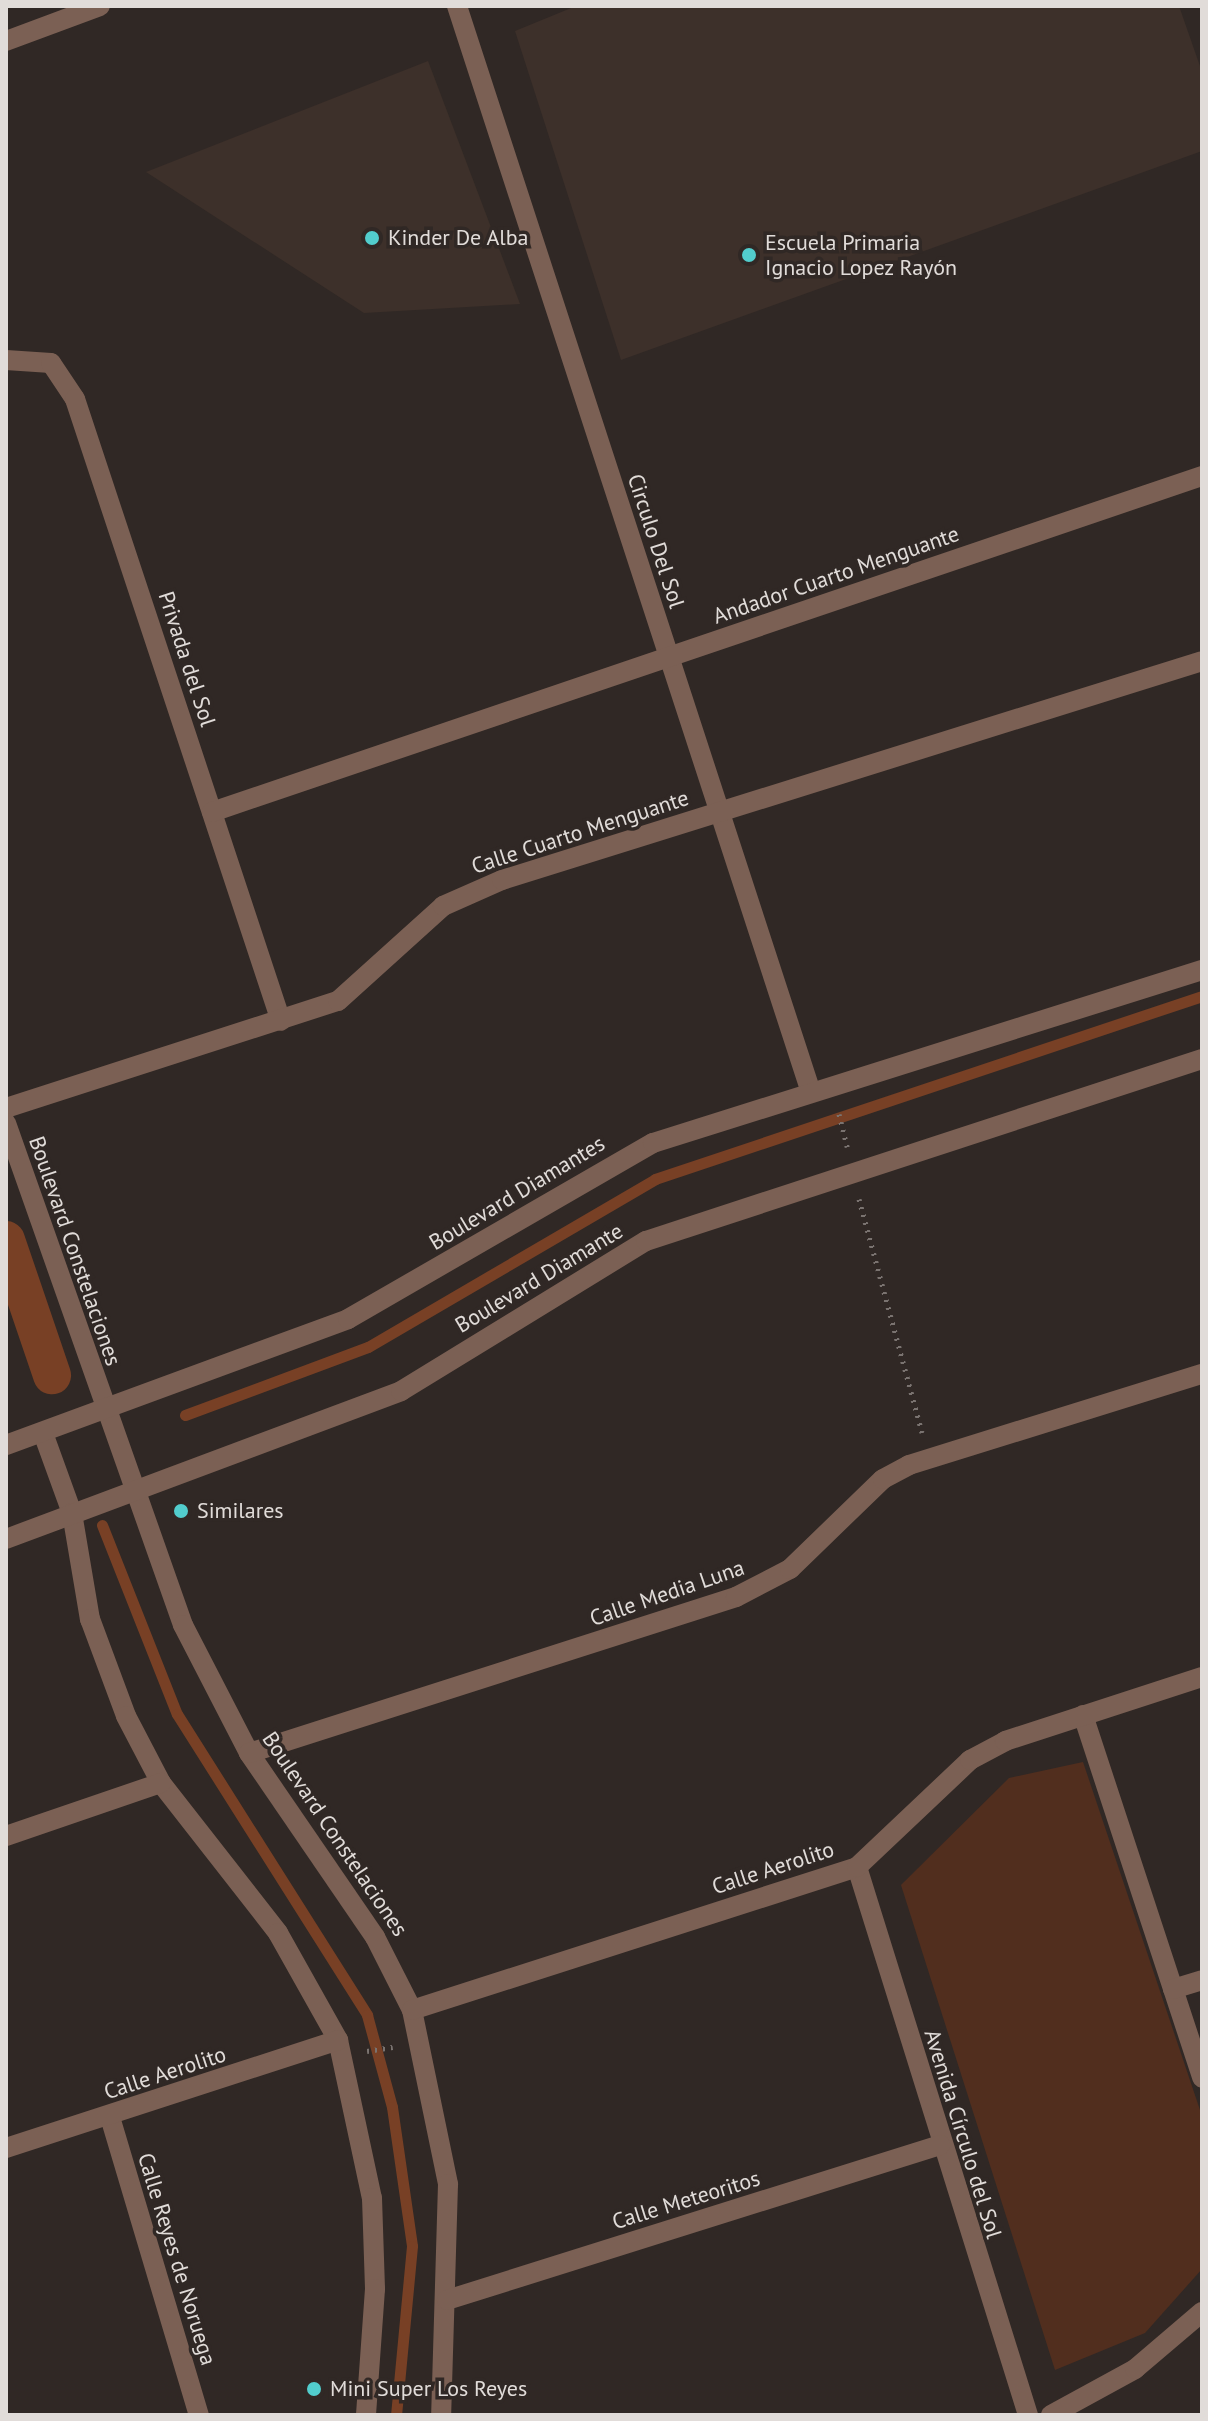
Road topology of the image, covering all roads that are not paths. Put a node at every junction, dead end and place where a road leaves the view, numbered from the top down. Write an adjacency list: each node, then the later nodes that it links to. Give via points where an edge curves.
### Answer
1 (100, 6): 3 (street)
2 (457, 6): 6 (street, Circulo Del Sol)
3 (6, 41)
4 (6, 360): 8 (street, Privada del Sol, via 51,363 75,399)
5 (1202, 476): 6 (street, Andador Cuarto Menguante)
6 (669, 657): 8 (street, Andador Cuarto Menguante); 9 (street, Circulo Del Sol)
7 (1202, 661): 9 (street, Calle Cuarto Menguante)
8 (212, 812): 11 (street, Privada del Sol)
9 (720, 813): 11 (street, Calle Cuarto Menguante, via 467,893 338,1001); 13 (street, Circulo Del Sol)
10 (1202, 970): 13 (street, Boulevard Diamantes)
11 (281, 1021): 14 (street, Calle Cuarto Menguante)
12 (1202, 1059): 20 (street, Boulevard Diamante, via 646,1241 401,1391)
13 (811, 1092): 17 (street, Boulevard Diamantes, via 610,1164 348,1319)
14 (6, 1108)
15 (6, 1123): 17 (street, Boulevard Constelaciones)
16 (1202, 1374): 25 (street, Calle Media Luna, via 929,1458 883,1479 790,1569 736,1597)
17 (104, 1407): 18 (street, Boulevard Diamantes); 20 (street, Boulevard Constelaciones)
18 (43, 1433): 19 (street, Boulevard Diamantes); 21 (street)
19 (6, 1445)
20 (133, 1491): 21 (street, Boulevard Diamante); 25 (street, Boulevard Constelaciones, via 183,1625)
21 (72, 1513): 22 (street, Boulevard Diamante); 26 (street, via 90,1619)
22 (6, 1539)
23 (1202, 1677): 24 (street, Calle Aerolito)
24 (1083, 1715): 28 (street, Calle Aerolito, via 970,1760); 30 (street)
25 (249, 1753): 31 (street, Boulevard Constelaciones, via 375,1937)
26 (161, 1783): 27 (street); 32 (street, via 278,1933)
27 (6, 1836)
28 (857, 1867): 31 (street, Calle Aerolito); 35 (street, Avenida Círculo del Sol)
29 (1202, 1980): 30 (street)
30 (1173, 1989): 33 (street)
31 (412, 2010): 37 (street, Boulevard Constelaciones, via 443,2137)
32 (338, 2040): 34 (street, Calle Aerolito); 40 (street, via 372,2198 375,2289)
33 (1202, 2078)
34 (110, 2117): 36 (street, Calle Aerolito); 39 (street, Calle Reyes de Noruega)
35 (940, 2145): 37 (street, Calle Meteoritos); 42 (street, Avenida Círculo del Sol)
36 (6, 2148)
37 (447, 2300): 41 (street, Boulevard Constelaciones)
38 (1202, 2312): 43 (street, via 1135,2369)
39 (199, 2415)
40 (365, 2415)
41 (441, 2415)
42 (1028, 2415)
43 (1051, 2415)

